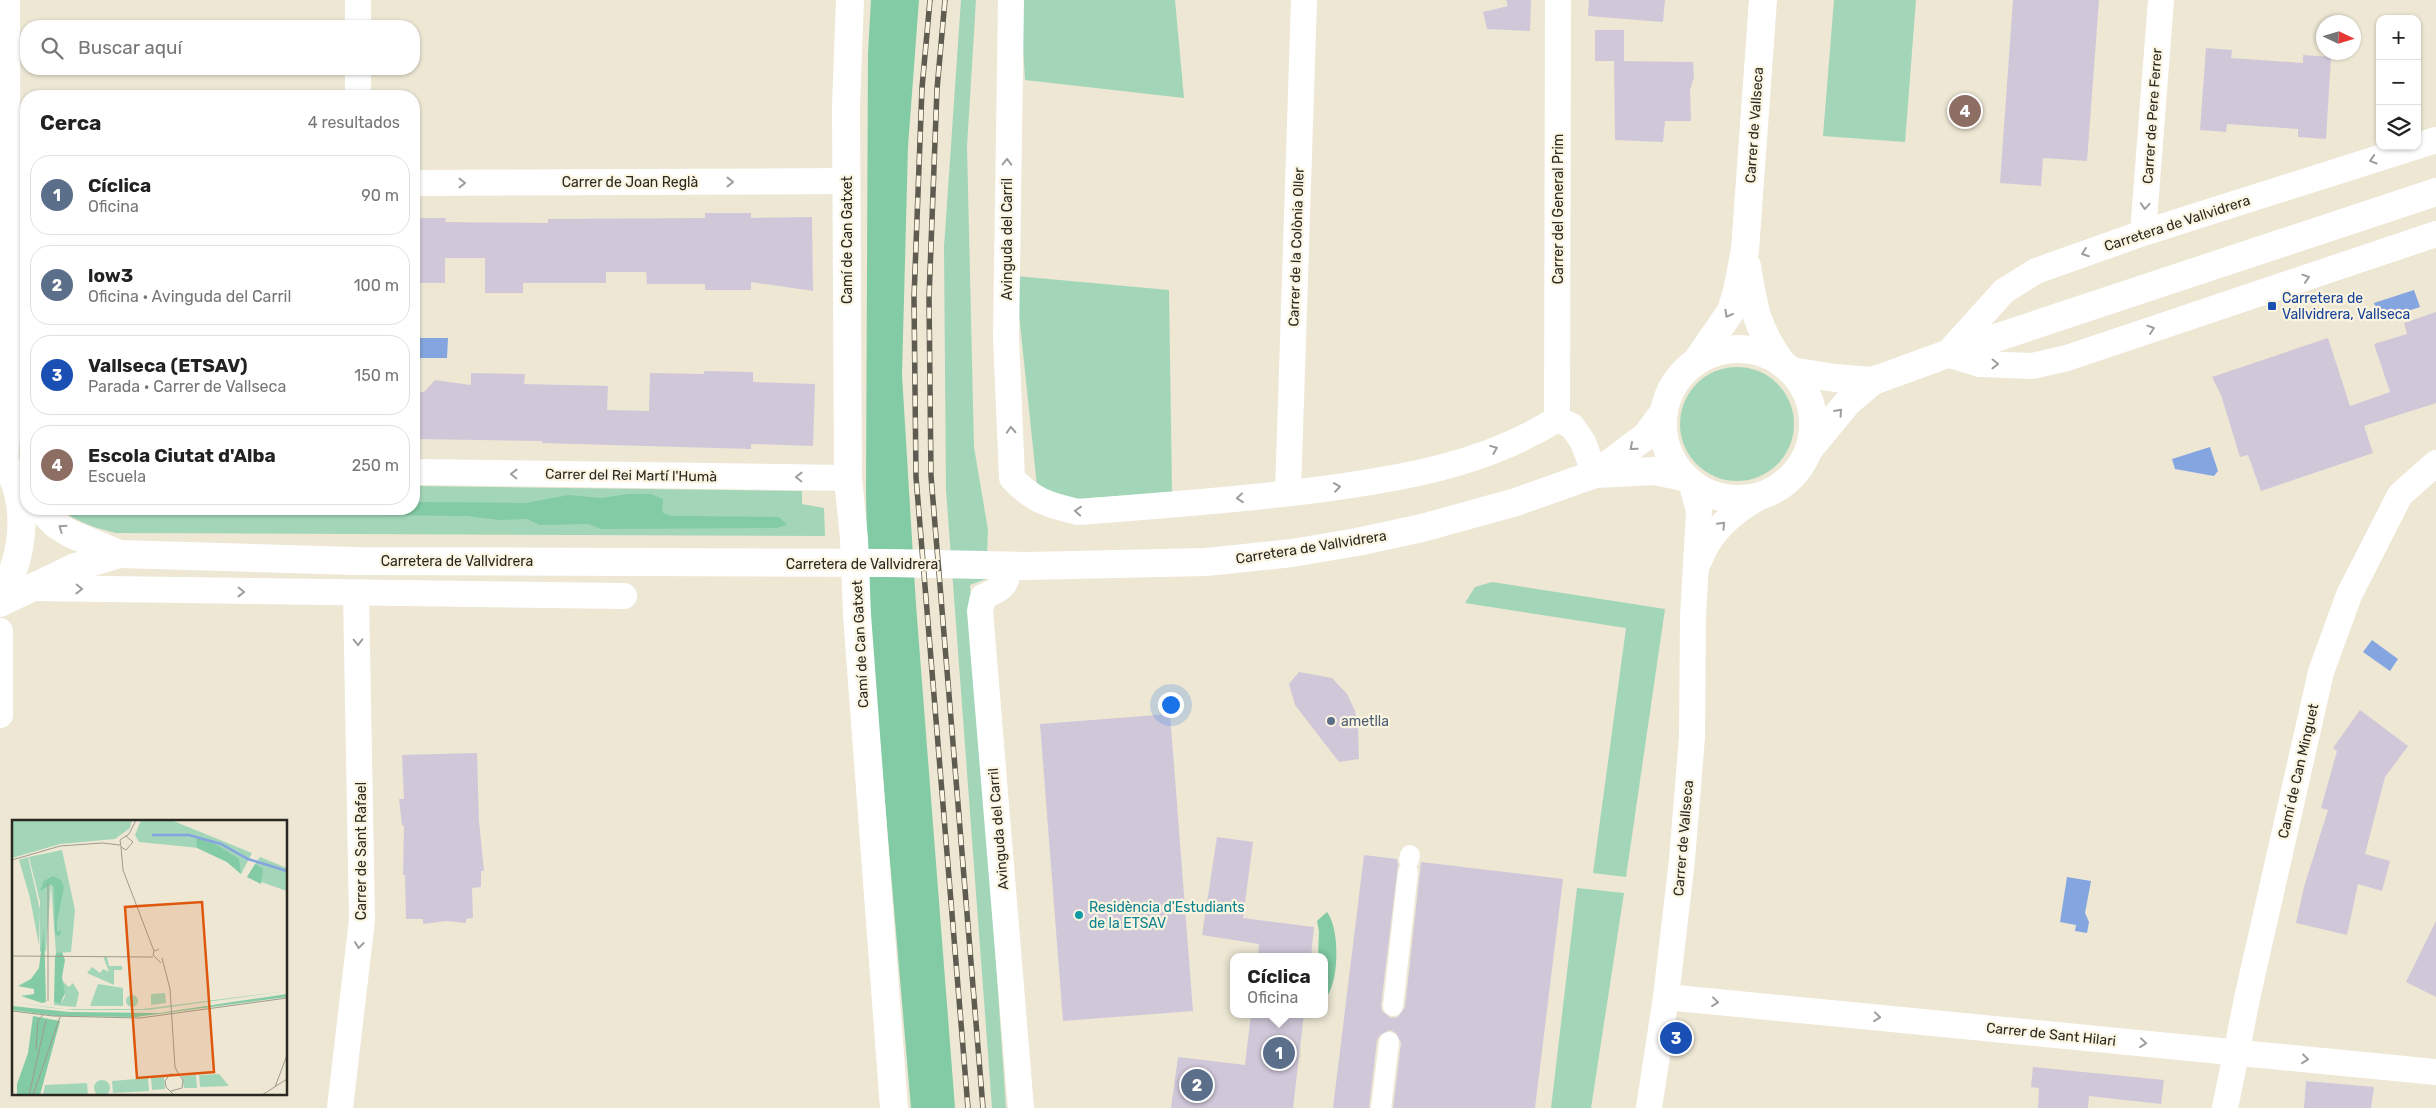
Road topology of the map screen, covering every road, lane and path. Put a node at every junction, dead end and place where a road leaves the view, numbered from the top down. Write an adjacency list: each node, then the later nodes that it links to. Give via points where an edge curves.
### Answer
1 (7, 0): 15 (street)
2 (358, 0): 9 (street)
3 (850, 0): 13 (main road, Camí de Can Gatxet)
4 (1011, 0): 33 (street, Avinguda del Carril, one-way to 4, via 1078,512 1045,504 1023,490 1012,478 1006,337)
5 (1304, 0): 33 (street, Carrer de la Colònia Oller)
6 (1558, 0): 25 (street, Carrer del General Prim)
7 (1763, 0): 19 (main road, Carrer de Vallseca)
8 (2161, 0): 17 (street, Carrer de Pere Ferrer, one-way to 17)
9 (358, 20)
10 (358, 75): 11 (street)
11 (358, 90)
12 (2436, 140): 17 (street, Carretera de Vallvidrera, one-way to 17)
13 (847, 181): 14 (street, Carrer de Joan Reglà, one-way to 13); 31 (main road, Camí de Can Gatxet)
14 (420, 183)
15 (11, 188): 28 (street, via 8,424)
16 (2436, 192): 20 (main road, Carretera de Vallvidrera)
17 (2144, 232): 20 (street, Carretera de Vallvidrera, one-way to 20, via 2036,271 2004,292)
18 (2436, 234): 20 (street, one-way to 18, via 1980,364 2032,366 2058,360)
19 (1745, 250): 21 (main road, one-way to 21, via 1730,311); 22 (main road, via 1754,312 1764,337)
20 (1947, 354): 23 (main road, Carretera de Vallvidrera)
21 (1698, 359): 22 (main road, via 1724,349 1754,350); 24 (main road, via 1686,368 1669,392)
22 (1786, 366): 23 (main road, Carretera de Vallvidrera, via 1835,378); 26 (main road, via 1804,388 1810,402)
23 (1873, 381): 26 (main road, Carretera de Vallvidrera, one-way to 23, via 1848,402)
24 (1664, 412): 30 (main road, Carretera de Vallvidrera, one-way to 30, via 1646,436); 32 (main road, via 1664,446)
25 (1557, 419): 30 (street, via 1572,426 1583,442); 33 (street, one-way to 25, via 1364,483 1457,464 1535,433)
26 (1810, 448): 34 (main road, via 1794,475)
27 (2436, 463): 51 (street, Camí de Can Minguet, via 2400,495 2349,595 2321,672)
28 (12, 469): 35 (main road)
29 (420, 472): 31 (street, Carrer del Rei Martí l'Humà, one-way to 29)
30 (1595, 474): 32 (main road, Carretera de Vallvidrera, via 1640,470); 39 (main road, Carretera de Vallvidrera, via 1516,502 1422,528 1292,553 1206,562)
31 (848, 478): 54 (main road, Camí de Can Gatxet)
32 (1688, 481): 34 (main road, via 1699,490 1724,499); 40 (street, Carrer de Vallseca, via 1699,512)
33 (1288, 493)
34 (1761, 496): 40 (street, Carrer de Vallseca, one-way to 34, via 1705,544 1721,524)
35 (20, 502)
36 (21, 515): 44 (main road, via 19,555)
37 (47, 515): 38 (main road, Carretera de Vallvidrera, one-way to 37, via 69,533)
38 (119, 554): 39 (main road, Carretera de Vallvidrera, via 355,561); 41 (main road, Carretera de Vallvidrera, via 73,568)
39 (1009, 565): 55 (street, Avinguda del Carril, via 1008,580 1002,588 983,597 980,611)
40 (1697, 566): 48 (street, Carrer de Vallseca, via 1693,617 1692,737)
41 (30, 588): 42 (street, one-way to 42); 44 (main road, Carretera de Vallvidrera)
42 (356, 594): 43 (street); 53 (street, Carrer de Sant Rafael, one-way to 53, via 362,920)
43 (624, 596)
44 (0, 602)
45 (0, 631): 46 (street)
46 (0, 715)
47 (1409, 863): 49 (street)
48 (1666, 997): 51 (street, Carrer de Sant Hilari, one-way to 51); 57 (street, Carrer de Vallseca)
49 (1393, 1006)
50 (1389, 1042): 56 (street)
51 (2236, 1052): 52 (street, Carrer de Sant Hilari, one-way to 52); 58 (street, Camí de Can Minguet)
52 (2436, 1072)
53 (340, 1108)
54 (894, 1108)
55 (1020, 1108)
56 (1380, 1108)
57 (1648, 1108)
58 (2226, 1108)

